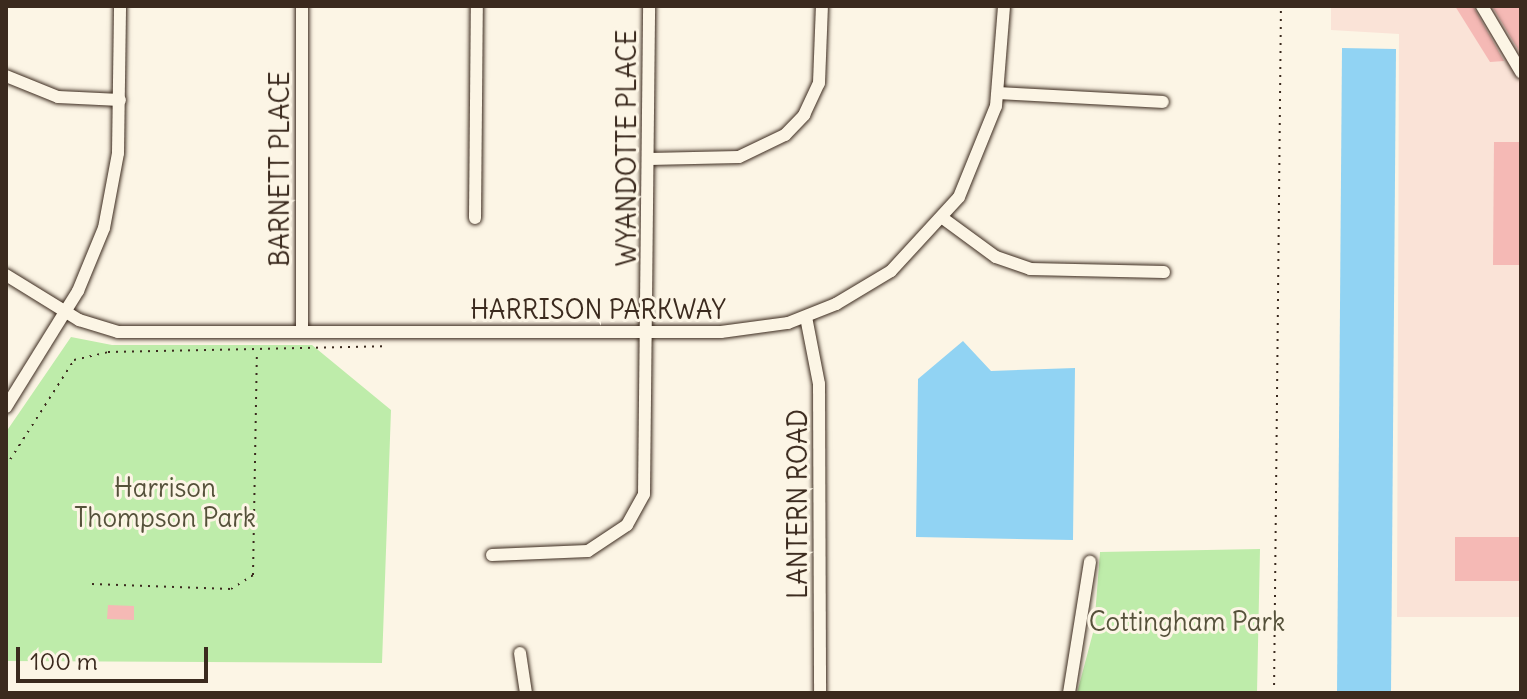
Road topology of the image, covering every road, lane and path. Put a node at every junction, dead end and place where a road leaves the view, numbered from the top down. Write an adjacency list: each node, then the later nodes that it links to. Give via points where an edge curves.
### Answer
1 (120, 6): 12 (street)
2 (302, 6): 21 (street, BARNETT PLACE)
3 (477, 6): 15 (street)
4 (649, 6): 14 (street, WYANDOTTE PLACE)
5 (822, 6): 14 (street, via 819,83 792,129 767,148 739,157)
6 (1004, 6): 11 (street, HARRISON PARKWAY)
7 (1281, 6): 34 (path)
8 (1482, 6): 9 (street)
9 (1521, 72)
10 (6, 76): 12 (street, via 58,97)
11 (999, 93): 13 (street); 16 (street, HARRISON PARKWAY, via 983,148)
12 (120, 100): 19 (street, via 104,228)
13 (1163, 102)
14 (649, 159): 22 (street, WYANDOTTE PLACE)
15 (475, 218)
16 (944, 219): 17 (street, via 996,257 1030,269); 20 (street, HARRISON PARKWAY, via 891,271)
17 (1164, 272)
18 (6, 275): 19 (street, HARRISON PARKWAY)
19 (65, 312): 21 (street, HARRISON PARKWAY, via 118,332); 25 (street)
20 (806, 317): 22 (street, HARRISON PARKWAY, via 740,331); 32 (street, LANTERN ROAD, via 819,384)
21 (302, 331): 22 (street, HARRISON PARKWAY)
22 (648, 332): 27 (street, WYANDOTTE PLACE, via 648,477 632,518 588,551)
23 (384, 346): 24 (path)
24 (257, 352): 26 (path, via 108,352 74,360); 29 (path, via 250,580 231,589)
25 (6, 407)
26 (6, 466)
27 (492, 555)
28 (1090, 562): 33 (street)
29 (92, 584)
30 (520, 653): 31 (street)
31 (526, 693)
32 (820, 693)
33 (1069, 693)
34 (1274, 693)

